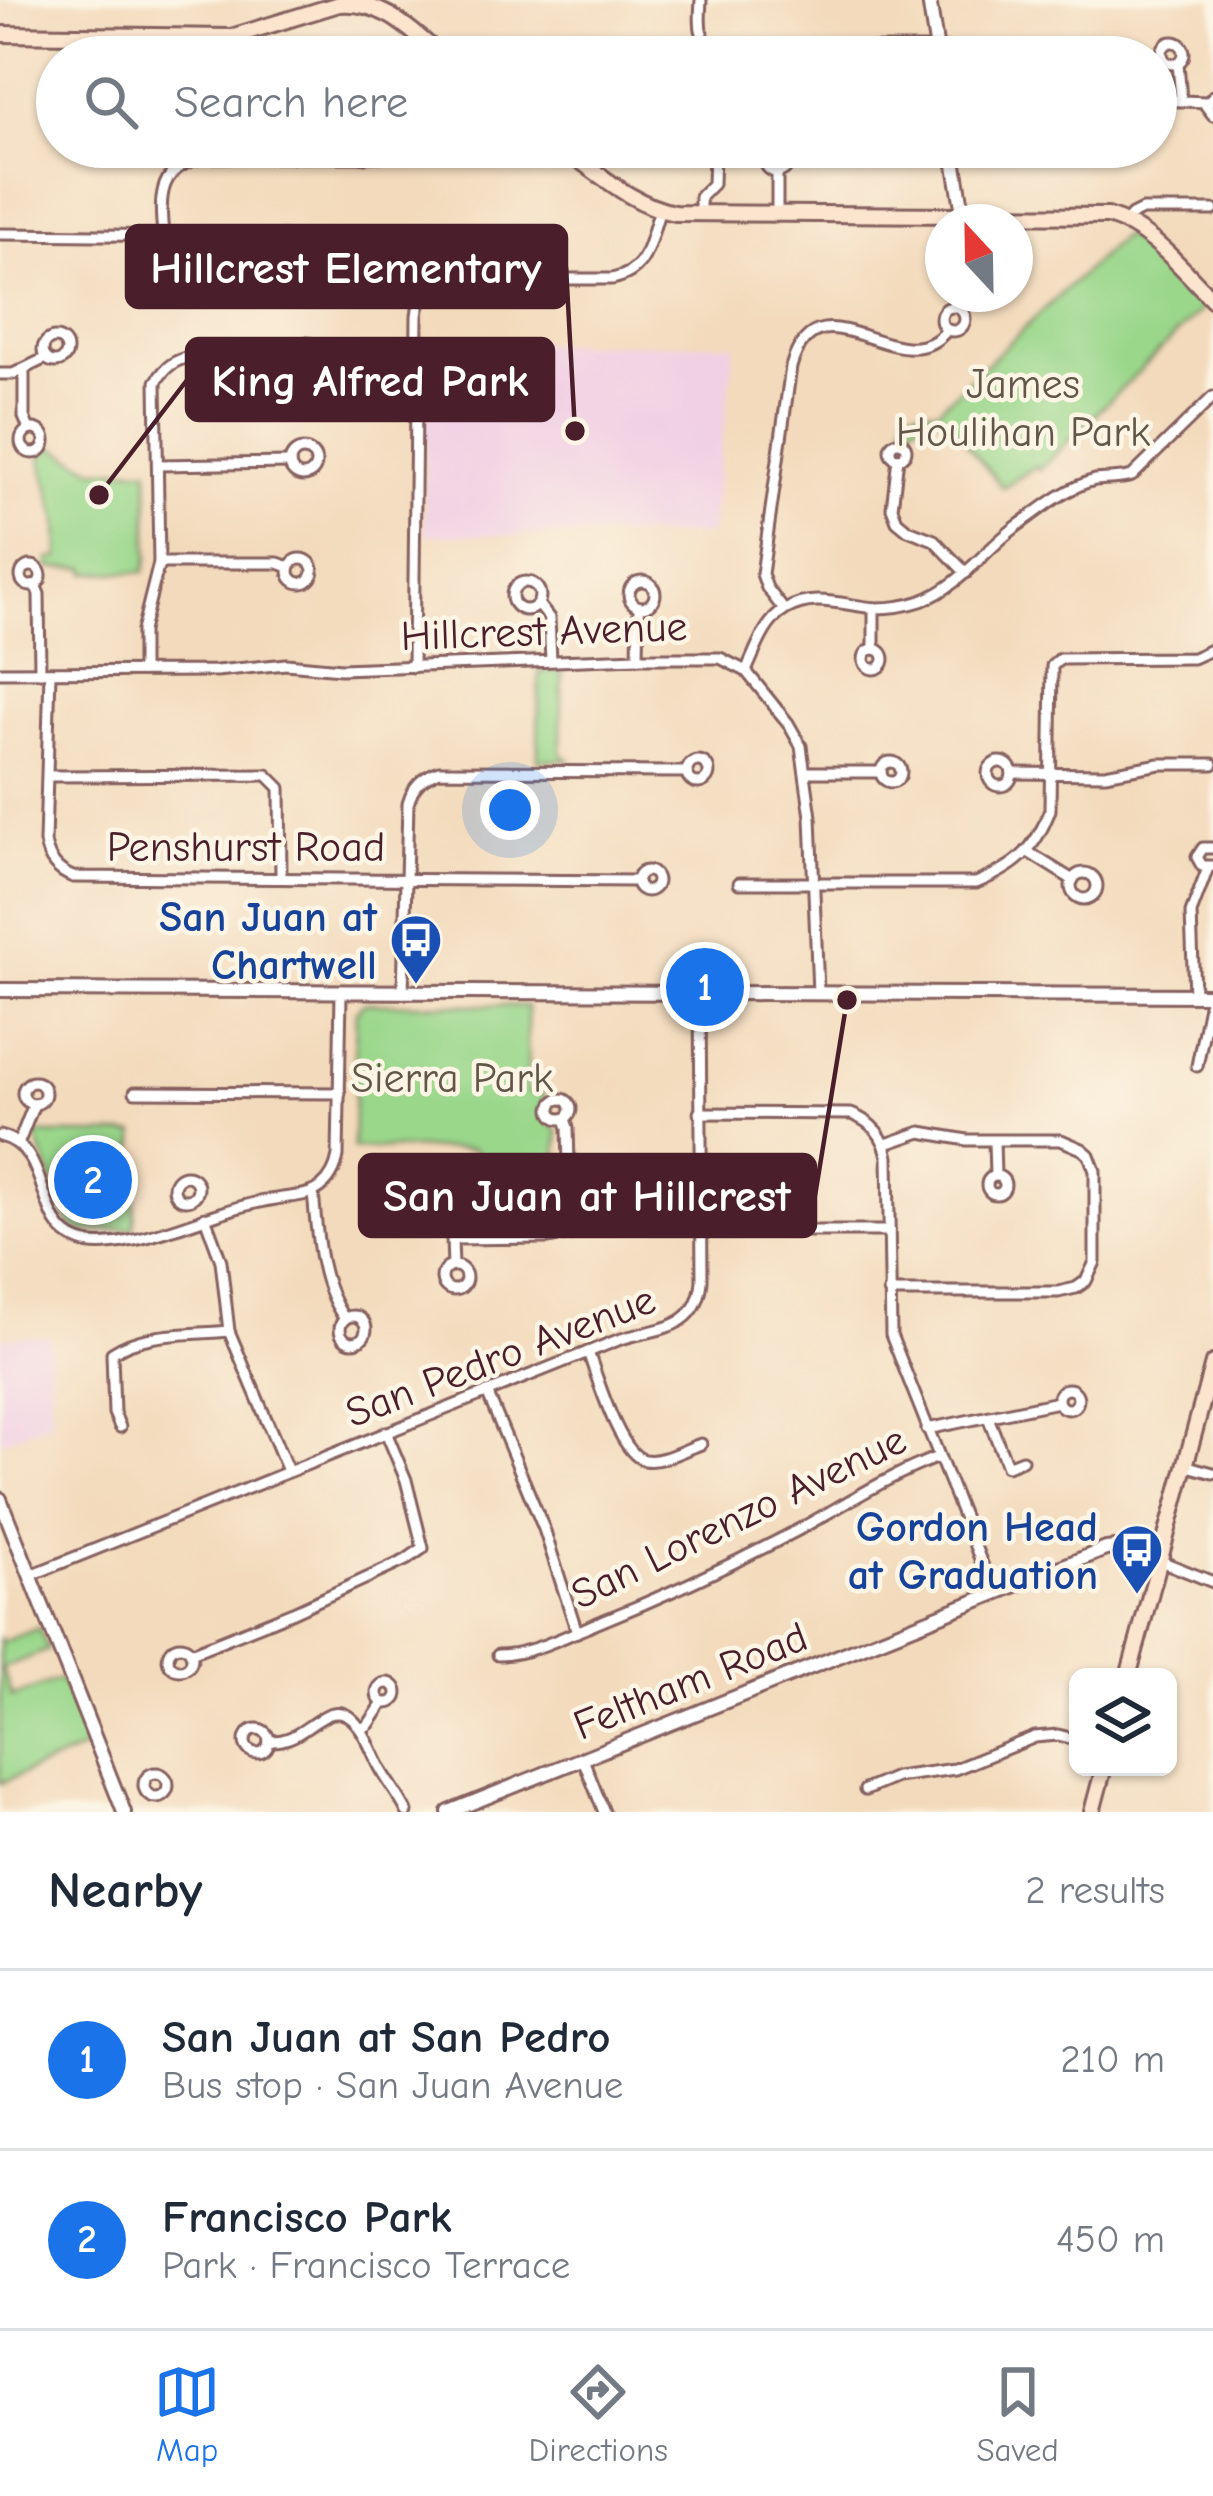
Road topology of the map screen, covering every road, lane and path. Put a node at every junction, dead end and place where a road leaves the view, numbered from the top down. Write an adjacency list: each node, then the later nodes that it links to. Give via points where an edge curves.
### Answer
1 (700, 0): 8 (street)
2 (929, 0): 9 (street)
3 (363, 1): 6 (main road); 7 (main road)
4 (0, 34): 5 (main road)
5 (154, 36)
6 (234, 36)
7 (418, 36)
8 (702, 36)
9 (935, 36)
10 (1178, 63): 13 (street)
11 (1210, 99): 13 (street); 14 (street)
12 (1177, 100): 13 (street)
13 (1181, 100)
14 (1213, 115)
15 (179, 168): 29 (street, via 164,187)
16 (592, 168): 21 (main road)
17 (714, 168): 23 (street)
18 (956, 168): 20 (street)
19 (777, 172): 25 (street)
20 (962, 204)
21 (660, 210): 23 (main road); 54 (street, via 640,265 627,275 444,280 420,298)
22 (1213, 210): 27 (street, via 1142,210)
23 (700, 213): 25 (main road)
24 (925, 213): 25 (main road)
25 (777, 214)
26 (1033, 214): 27 (main road)
27 (1126, 222): 31 (main road)
28 (0, 234): 29 (street)
29 (163, 235): 30 (street)
30 (294, 241)
31 (1213, 300)
32 (947, 330): 49 (street, via 910,348 828,328 799,347 762,574)
33 (293, 356): 41 (street, via 193,356 165,368 156,382)
34 (46, 358): 35 (street)
35 (24, 370): 36 (street); 38 (street)
36 (0, 374)
37 (1213, 397): 44 (street, via 1132,476 1065,494)
38 (29, 429)
39 (898, 458): 44 (street, via 897,521 934,540)
40 (290, 463): 41 (street)
41 (158, 465): 42 (street)
42 (159, 563): 43 (street); 55 (street, via 142,631)
43 (289, 567)
44 (966, 573): 48 (street, via 926,599)
45 (35, 585): 58 (street, Penshurst Road)
46 (538, 604): 53 (street, via 549,618)
47 (639, 608): 52 (street)
48 (874, 608): 49 (street, via 822,600); 50 (street)
49 (784, 610): 56 (street)
50 (874, 649)
51 (1213, 650): 65 (street, via 1192,658 1060,659 1052,666)
52 (638, 658): 53 (street, Hillcrest Avenue); 56 (street, Hillcrest Avenue, via 720,658)
53 (551, 660): 54 (street, Hillcrest Avenue)
54 (413, 667): 55 (street, Hillcrest Avenue)
55 (142, 671): 58 (street, Hillcrest Avenue)
56 (746, 671): 61 (street, Hillcrest Avenue, via 788,723)
57 (0, 672): 58 (street, Hillcrest Avenue)
58 (45, 672): 66 (street, Penshurst Road)
59 (1213, 764): 65 (street)
60 (687, 772): 72 (street, via 425,776 408,804)
61 (806, 772): 62 (street); 76 (street, Hillcrest Avenue)
62 (881, 772)
63 (1012, 773): 65 (street)
64 (287, 774): 67 (street)
65 (1051, 774): 69 (street, via 1050,811)
66 (49, 776): 67 (street); 71 (street, Penshurst Road, via 46,849 68,875)
67 (275, 780): 71 (street)
68 (1213, 848): 70 (street, via 1197,857)
69 (1028, 851): 73 (street); 76 (street, via 976,883)
70 (1211, 867): 82 (street, via 1191,913)
71 (281, 878): 72 (street, Penshurst Road)
72 (406, 880): 74 (street, Penshurst Road); 79 (street)
73 (1073, 880)
74 (637, 881)
75 (739, 883): 76 (street)
76 (815, 884): 81 (street, Hillcrest Avenue)
77 (0, 990): 78 (street)
78 (341, 993): 79 (street); 86 (street)
79 (403, 993): 80 (street)
80 (700, 993): 81 (street); 88 (street, San Pedro Avenue)
81 (818, 993): 82 (street)
82 (1194, 995): 83 (street)
83 (1212, 995): 84 (street)
84 (1197, 1066)
85 (135, 1093): 86 (street)
86 (340, 1093): 95 (street, via 337,1165)
87 (34, 1104): 92 (street)
88 (699, 1113): 93 (street, via 850,1114); 99 (street, San Pedro Avenue)
89 (565, 1119): 102 (street)
90 (0, 1136): 92 (street)
91 (994, 1141): 93 (street, via 921,1132); 94 (street); 105 (street, via 1061,1140 1089,1155 1095,1262 1086,1281 1058,1292)
92 (20, 1142): 97 (street, via 62,1231 76,1241 132,1241)
93 (886, 1144): 101 (street)
94 (995, 1175)
95 (313, 1192): 97 (street); 106 (street, via 322,1264)
96 (190, 1199): 97 (street)
97 (202, 1218): 107 (street, via 220,1261)
98 (441, 1220): 103 (street)
99 (701, 1224): 102 (street, via 617,1224); 108 (street, San Pedro Avenue, via 702,1281 692,1314)
100 (803, 1231): 101 (street)
101 (889, 1231): 105 (street)
102 (571, 1235): 103 (street)
103 (452, 1239): 104 (street)
104 (453, 1266)
105 (889, 1292): 114 (street, via 896,1352)
106 (344, 1319)
107 (229, 1331): 113 (street, via 140,1340 112,1353); 120 (street)
108 (588, 1352): 110 (street, San Pedro Avenue); 116 (street, via 632,1454 654,1460)
109 (1213, 1363): 119 (main road)
110 (488, 1392): 115 (street, San Pedro Avenue); 127 (street)
111 (1058, 1402): 112 (street)
112 (988, 1417): 114 (street); 118 (street, via 1007,1466)
113 (120, 1426)
114 (927, 1430): 117 (street)
115 (386, 1432): 120 (street, San Pedro Avenue); 128 (street, via 423,1548)
116 (700, 1444)
117 (938, 1457): 126 (street); 127 (street, San Lorenzo Avenue, via 707,1576)
118 (1022, 1460)
119 (1184, 1465): 121 (street); 123 (main road)
120 (288, 1471): 124 (street, San Pedro Avenue)
121 (1213, 1473)
122 (0, 1499): 124 (street)
123 (1158, 1560): 125 (street); 126 (street, Feltham Road, via 1115,1548); 130 (main road)
124 (31, 1575): 139 (street)
125 (1213, 1582)
126 (994, 1594): 135 (street, Feltham Road)
127 (577, 1632): 129 (street, San Lorenzo Avenue)
128 (191, 1653)
129 (498, 1654)
130 (1130, 1668)
131 (383, 1703): 132 (street)
132 (362, 1729): 134 (street, via 347,1715 329,1714 288,1740); 140 (street)
133 (1069, 1738): 138 (street, via 1035,1736 955,1769)
134 (269, 1741)
135 (583, 1759): 141 (street, Feltham Road); 142 (street)
136 (1102, 1776): 143 (main road)
137 (145, 1789): 139 (street)
138 (865, 1790)
139 (121, 1806)
140 (406, 1812)
141 (449, 1812)
142 (604, 1812)
143 (1092, 1812)

